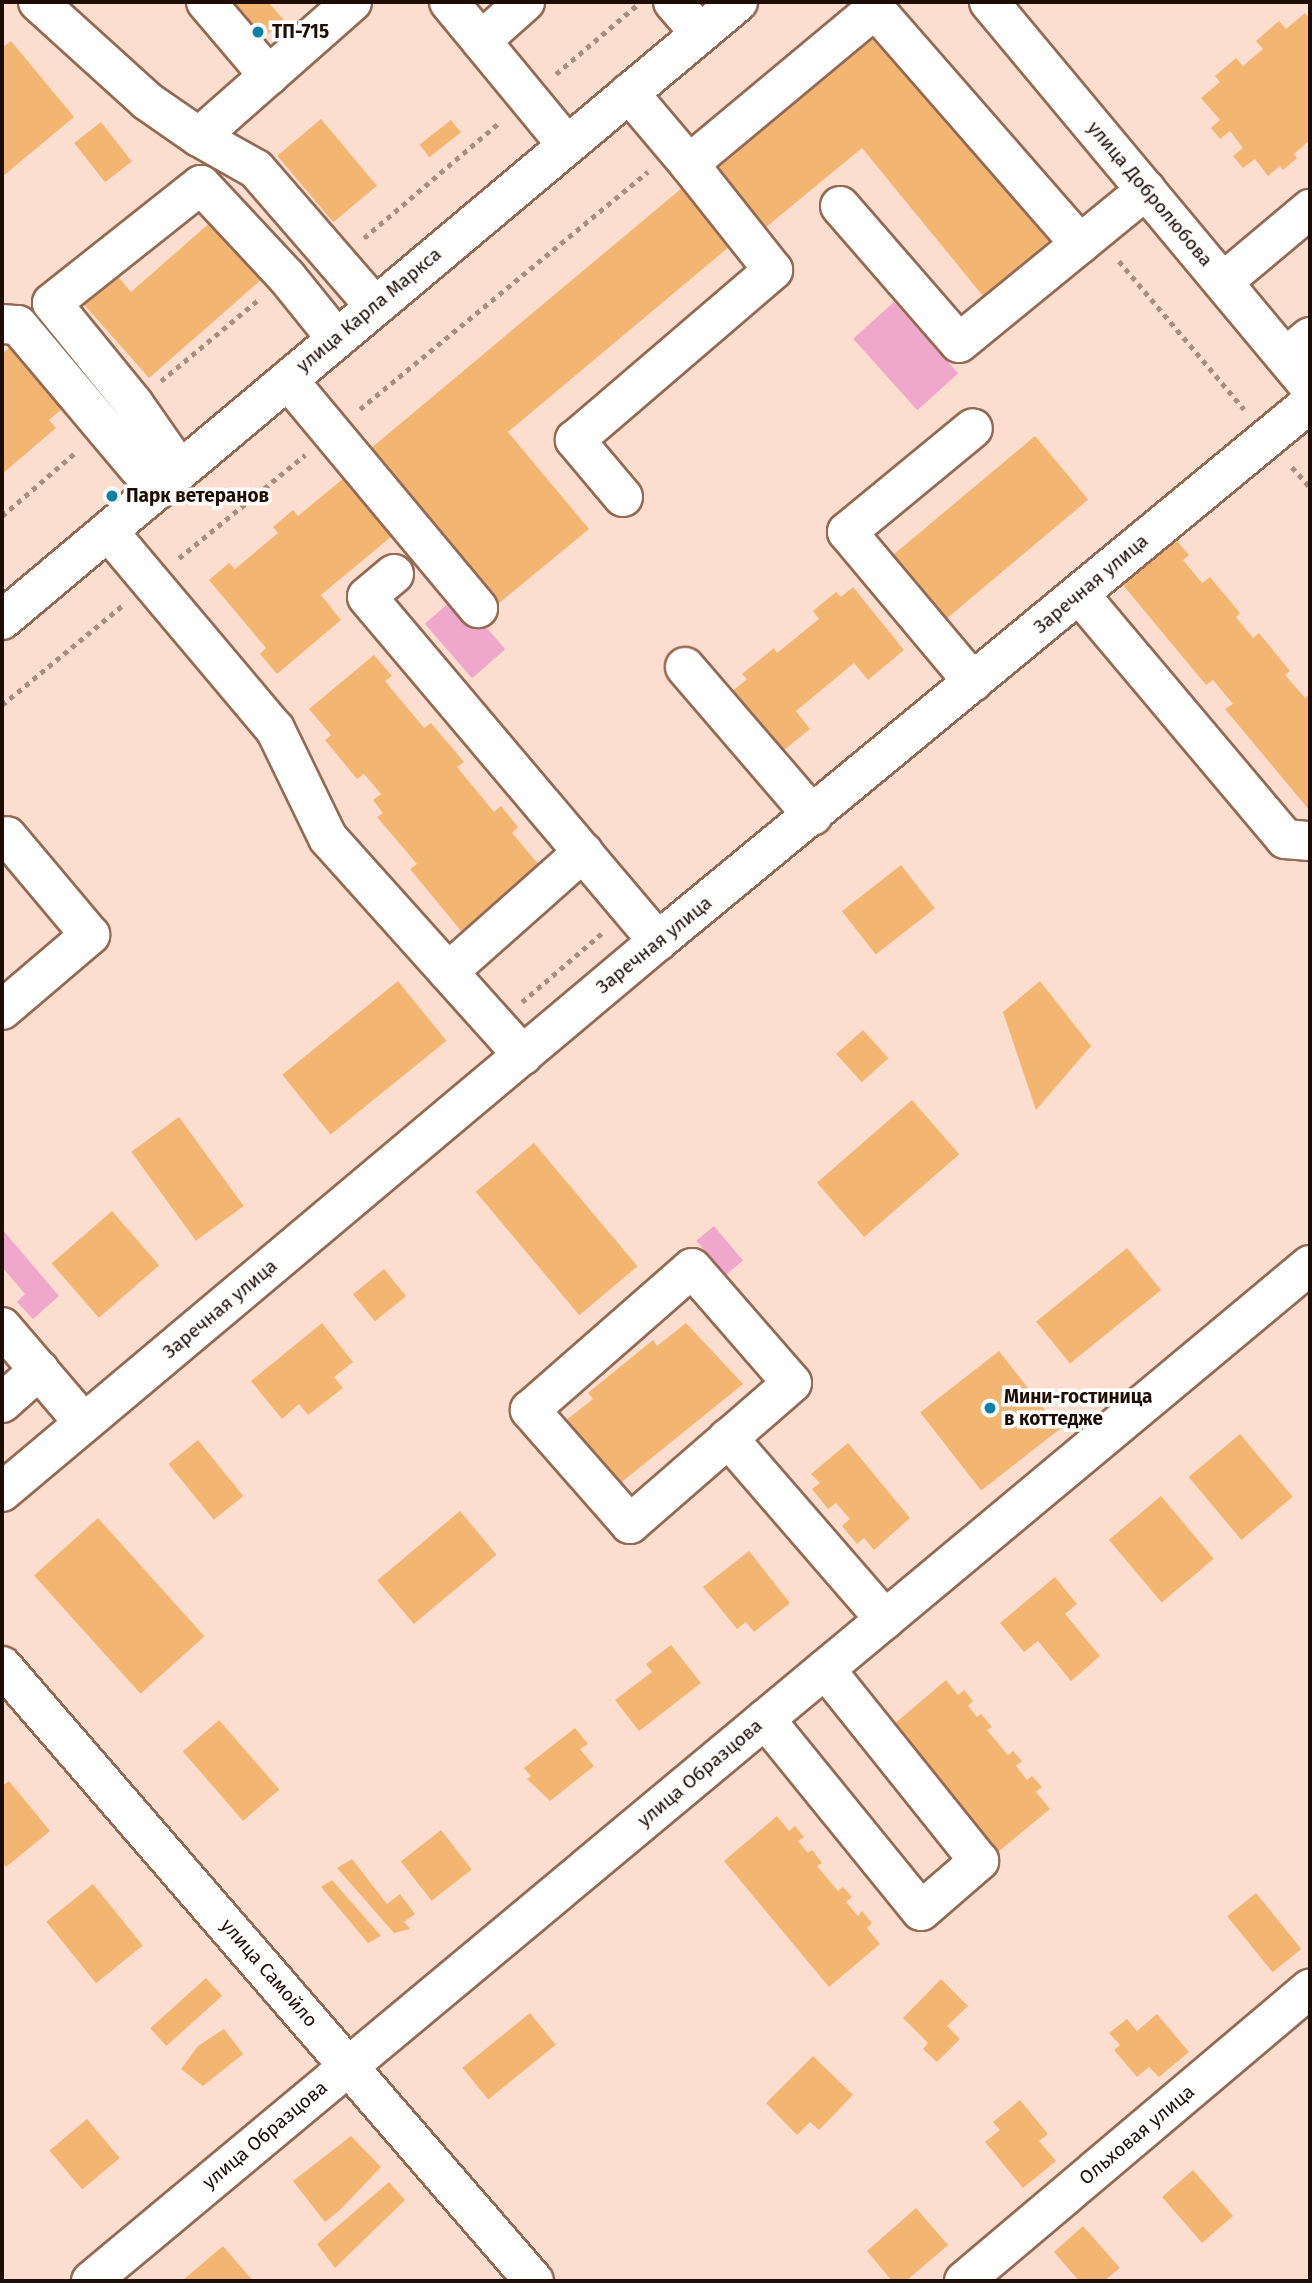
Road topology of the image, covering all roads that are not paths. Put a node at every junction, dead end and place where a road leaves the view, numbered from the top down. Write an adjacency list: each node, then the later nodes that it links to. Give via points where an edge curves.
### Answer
1 (38, 2): 13 (street, via 147,101)
2 (206, 2): 11 (street)
3 (352, 2): 11 (street)
4 (449, 2): 10 (street)
5 (525, 2): 10 (street)
6 (673, 2): 9 (street)
7 (738, 2): 9 (street, улица Карла Маркса)
8 (989, 2): 16 (street, улица Добролюбова)
9 (700, 33): 12 (street, улица Карла Маркса)
10 (481, 41): 14 (street)
11 (269, 76): 13 (street)
12 (629, 93): 14 (street, улица Карла Маркса); 15 (street)
13 (199, 137): 21 (street, via 256,169)
14 (567, 145): 21 (street, улица Карла Маркса)
15 (682, 156): 19 (street, via 876,9); 30 (street, via 774,270 575,440)
16 (1146, 190): 19 (street); 20 (street, улица Добролюбова)
17 (840, 205): 19 (street, via 959,343)
18 (1310, 209): 20 (street)
19 (1080, 244)
20 (1223, 282): 24 (street, улица Добролюбова)
21 (374, 305): 23 (street, улица Карла Маркса)
22 (2, 324): 29 (street, via 18,325)
23 (336, 338): 25 (street, улица Карла Маркса); 29 (street, via 286,276 201,185 52,303 134,404)
24 (1298, 347): 26 (street, улица Добролюбова)
25 (288, 380): 29 (street, улица Карла Маркса); 34 (street)
26 (1310, 387)
27 (1310, 402): 33 (street, Заречная улица)
28 (973, 428): 37 (street, via 846,533)
29 (168, 480): 31 (street, улица Карла Маркса)
30 (623, 497)
31 (108, 531): 35 (street, улица Карла Маркса); 43 (street, via 275,729 328,838)
32 (394, 574): 41 (street, via 367,597)
33 (1079, 594): 37 (street, Заречная улица); 40 (street, via 1284,839)
34 (478, 608)
35 (5, 612)
36 (685, 667): 38 (street)
37 (973, 682): 38 (street, Заречная улица)
38 (813, 816): 42 (street, Заречная улица)
39 (7, 836): 44 (street, via 90,935)
40 (1310, 841)
41 (583, 852): 42 (street); 43 (street)
42 (658, 941): 45 (street, Заречная улица)
43 (448, 972): 45 (street)
44 (2, 1010)
45 (523, 1055): 50 (street, Заречная улица)
46 (1310, 1265): 53 (street, улица Образцова)
47 (2, 1327): 48 (street)
48 (39, 1370): 49 (street); 50 (street)
49 (2, 1403)
50 (84, 1423): 52 (street, Заречная улица)
51 (728, 1438): 51 (street, via 792,1382 692,1268 530,1410 630,1524); 53 (street)
52 (2, 1492)
53 (885, 1619): 55 (street, улица Образцова)
54 (2, 1666): 58 (street, улица Самойло)
55 (825, 1669): 56 (street, улица Образцова); 56 (street, via 979,1861 920,1911)
56 (765, 1719): 58 (street, улица Образцова)
57 (1310, 1989): 59 (street, Ольховая улица)
58 (349, 2065): 60 (street, улица Образцова); 61 (street, улица Самойло)
59 (981, 2276)
60 (91, 2281)
61 (534, 2281)

